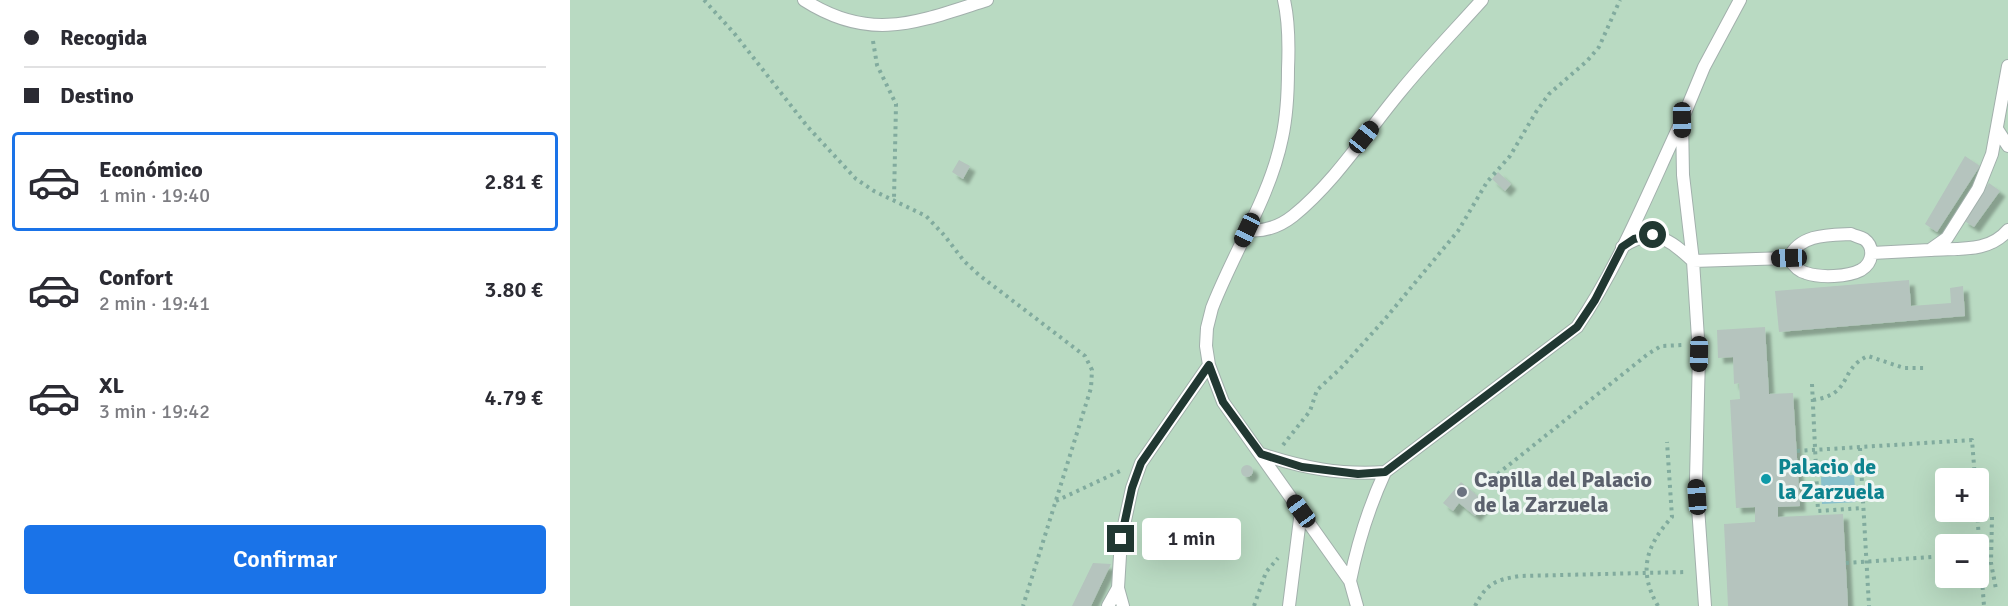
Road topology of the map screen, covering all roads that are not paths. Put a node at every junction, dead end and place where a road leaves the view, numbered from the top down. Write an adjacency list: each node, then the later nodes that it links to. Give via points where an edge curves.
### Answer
1 (804, 0): 2 (lane, via 834,16 877,26 924,20)
2 (987, 0)
3 (1284, 0): 11 (lane, via 1288,31 1285,118 1276,159)
4 (1482, 0): 11 (lane, via 1401,90 1321,189 1277,226 1261,232)
5 (1740, 0): 8 (lane, via 1704,67)
6 (2008, 66): 7 (lane)
7 (2007, 82): 9 (lane)
8 (1682, 120): 13 (lane); 17 (lane, via 1683,175)
9 (1996, 129): 10 (lane); 14 (lane, via 1992,154 1978,189 1947,238)
10 (2008, 146)
11 (1247, 230): 18 (lane, via 1212,308 1207,327)
12 (2008, 230): 14 (lane, via 2000,240 1982,247)
13 (1622, 247): 17 (lane, via 1634,239 1653,235 1674,243); 20 (lane, via 1577,327)
14 (1930, 250): 15 (lane)
15 (1872, 254): 16 (lane, via 1863,269 1827,276 1807,274); 16 (lane, via 1863,239 1851,234 1808,238 1792,250)
16 (1789, 258): 17 (lane)
17 (1693, 261): 28 (lane, via 1698,344 1696,479)
18 (1209, 365): 19 (lane, via 1223,402); 23 (lane, via 1141,463 1121,539)
19 (1261, 454): 20 (lane, via 1302,467 1358,474); 21 (lane)
20 (1385, 472): 22 (lane, via 1359,537)
21 (1301, 511): 22 (lane); 26 (lane)
22 (1350, 581): 27 (lane)
23 (1118, 588): 24 (lane); 25 (lane)
24 (1108, 606)
25 (1123, 606)
26 (1289, 606)
27 (1357, 606)
28 (1705, 606)

